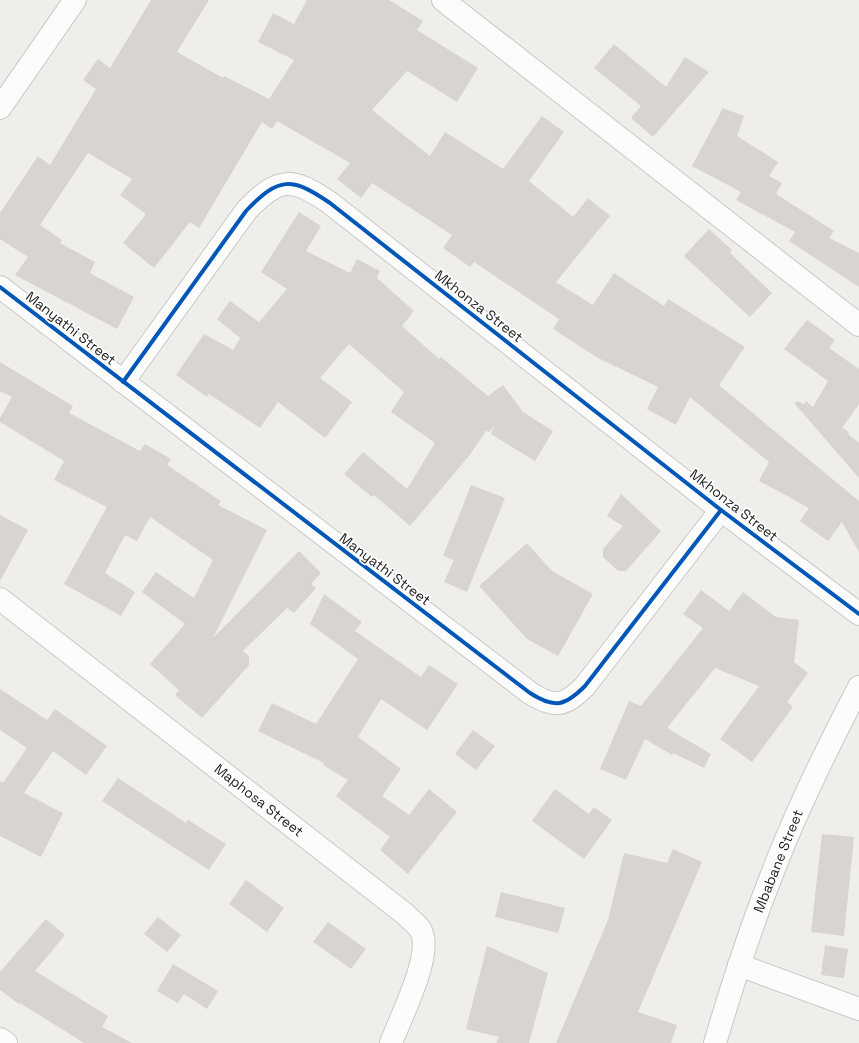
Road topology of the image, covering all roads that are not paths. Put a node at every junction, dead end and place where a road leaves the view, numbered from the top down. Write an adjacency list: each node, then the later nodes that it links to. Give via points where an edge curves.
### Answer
1 (75, 0): 3 (street)
2 (443, 0): 5 (street)
3 (0, 108)
4 (0, 287): 6 (street, Manyathi Street)
5 (859, 325)
6 (123, 382): 7 (street, Manyathi Street, via 542,701 558,704 571,700 585,686); 7 (street, Mkhonza Street, via 246,211 265,192 290,183 310,189 349,217)
7 (721, 510): 9 (street, Mkhonza Street)
8 (0, 599): 15 (street, Maphosa Street, via 405,914 420,930 424,939 424,960)
9 (859, 614)
10 (859, 687): 11 (street, Mbabane Street, via 826,749 798,810)
11 (739, 965): 12 (street); 16 (street, Mbabane Street)
12 (859, 1009)
13 (0, 1039): 14 (street)
14 (6, 1043)
15 (391, 1043)
16 (715, 1043)

